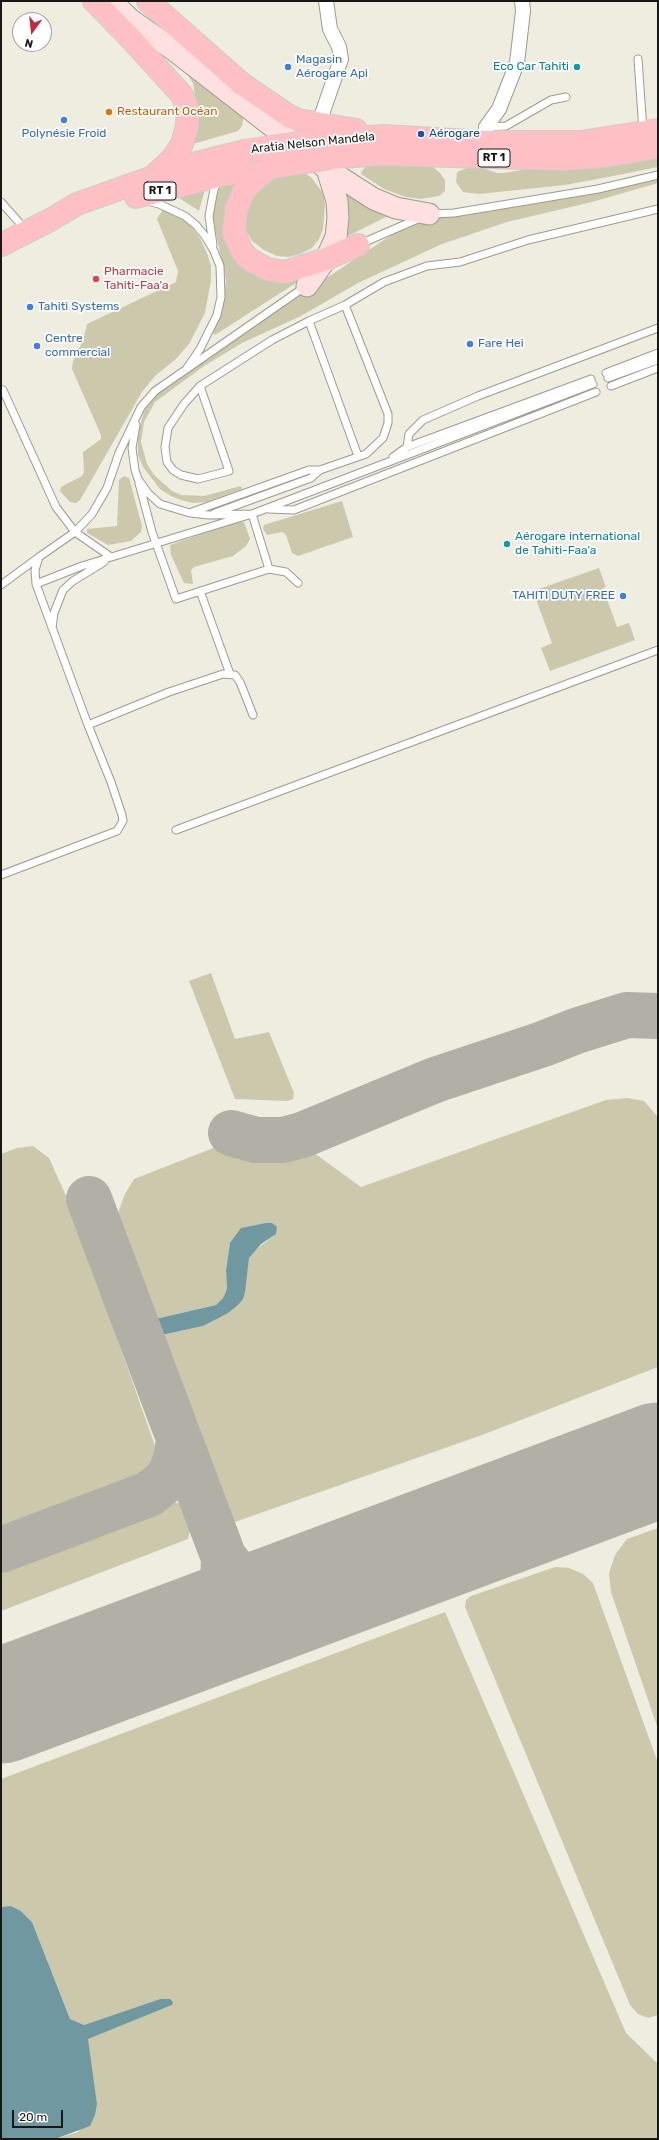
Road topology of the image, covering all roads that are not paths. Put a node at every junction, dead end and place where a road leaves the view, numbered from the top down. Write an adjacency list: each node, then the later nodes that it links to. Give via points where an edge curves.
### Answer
1 (94, 1): 18 (main road, via 182,95 188,110 182,144 173,158)
2 (111, 1): 7 (main road, via 130,19)
3 (128, 1): 7 (main road)
4 (148, 1): 10 (main road, via 242,84)
5 (326, 1): 10 (street, via 330,29 339,47 341,59)
6 (522, 1): 11 (street, via 517,64)
7 (175, 51): 14 (main road)
8 (638, 59): 12 (lane)
9 (566, 97): 11 (lane, via 551,100)
10 (316, 132): 11 (main road, Aratia Nelson Mandela / RT 1, via 383,136); 13 (main road, Aratia Nelson Mandela / RT 1, bridge)
11 (485, 135): 12 (main road, Aratia Nelson Mandela / RT 1, via 581,142)
12 (653, 137): 14 (main road, Aratia Nelson Mandela / RT 1, via 605,156 563,160 379,154)
13 (239, 152): 16 (lane); 18 (main road, Aratia Nelson Mandela / RT 1, via 182,167)
14 (328, 164): 15 (main road, Aratia Nelson Mandela / RT 1, bridge); 22 (main road, via 374,199 396,208); 28 (main road, via 338,218)
15 (269, 168): 16 (main road, Aratia Nelson Mandela / RT 1); 28 (main road, via 250,184 236,210 234,233 242,251 258,265 277,272)
16 (221, 175): 19 (main road, Aratia Nelson Mandela / RT 1); 27 (lane, via 214,189 209,216)
17 (658, 175): 22 (lane, via 598,189 454,213)
18 (149, 179): 23 (main road, Aratia Nelson Mandela / RT 1, via 76,204)
19 (133, 198): 23 (main road, Aratia Nelson Mandela / RT 1, via 82,217); 27 (lane, via 159,204 185,216 205,236)
20 (1, 202): 24 (lane)
21 (658, 209): 30 (lane, via 528,240 460,262 427,266 384,282)
22 (429, 214): 26 (lane)
23 (52, 220): 24 (main road, Aratia Nelson Mandela / RT 1)
24 (26, 231): 25 (main road, Aratia Nelson Mandela / RT 1)
25 (1, 245)
26 (358, 245): 28 (main road)
27 (214, 251): 36 (lane, via 221,280 217,315 200,349)
28 (330, 263): 29 (main road)
29 (306, 286): 36 (lane)
30 (345, 305): 31 (lane); 43 (lane, via 388,414 383,438 366,454)
31 (309, 321): 38 (lane, via 272,340); 43 (lane)
32 (658, 328): 42 (lane, via 478,396 423,420 409,434)
33 (658, 353): 37 (lane)
34 (658, 360): 37 (lane)
35 (658, 368): 37 (lane)
36 (186, 369): 41 (lane, via 155,391)
37 (609, 379)
38 (200, 386): 38 (lane, via 229,472 198,479 181,476 173,470 168,462 165,447 168,428)
39 (2, 390): 51 (lane, via 56,507)
40 (596, 392): 47 (lane, via 294,510)
41 (141, 407): 46 (lane, via 132,448 132,459); 51 (lane, via 119,453 101,502)
42 (407, 447): 44 (lane); 44 (lane, via 592,381)
43 (358, 456): 45 (lane)
44 (384, 463): 47 (lane)
45 (320, 470): 48 (lane, via 309,470); 50 (lane, via 311,478)
46 (138, 479): 48 (lane, via 160,504); 52 (lane)
47 (264, 509): 49 (lane)
48 (190, 513): 50 (lane)
49 (252, 514): 50 (lane); 52 (lane); 55 (lane)
50 (209, 515)
51 (75, 532): 53 (lane); 54 (lane)
52 (156, 544): 54 (lane); 59 (lane, via 176,599)
53 (39, 557): 57 (lane, via 35,570); 58 (lane)
54 (110, 557): 57 (lane); 60 (lane, via 63,590 54,613)
55 (269, 569): 56 (lane, via 286,572); 59 (lane)
56 (298, 583)
57 (36, 584): 60 (lane)
58 (1, 585)
59 (200, 591): 62 (lane)
60 (52, 630): 64 (lane)
61 (658, 650): 65 (lane)
62 (230, 674): 63 (lane, via 235,675 240,682); 64 (lane, via 201,680)
63 (253, 715)
64 (88, 725): 66 (lane, via 122,815 121,827 117,831)
65 (176, 830)
66 (1, 875)

